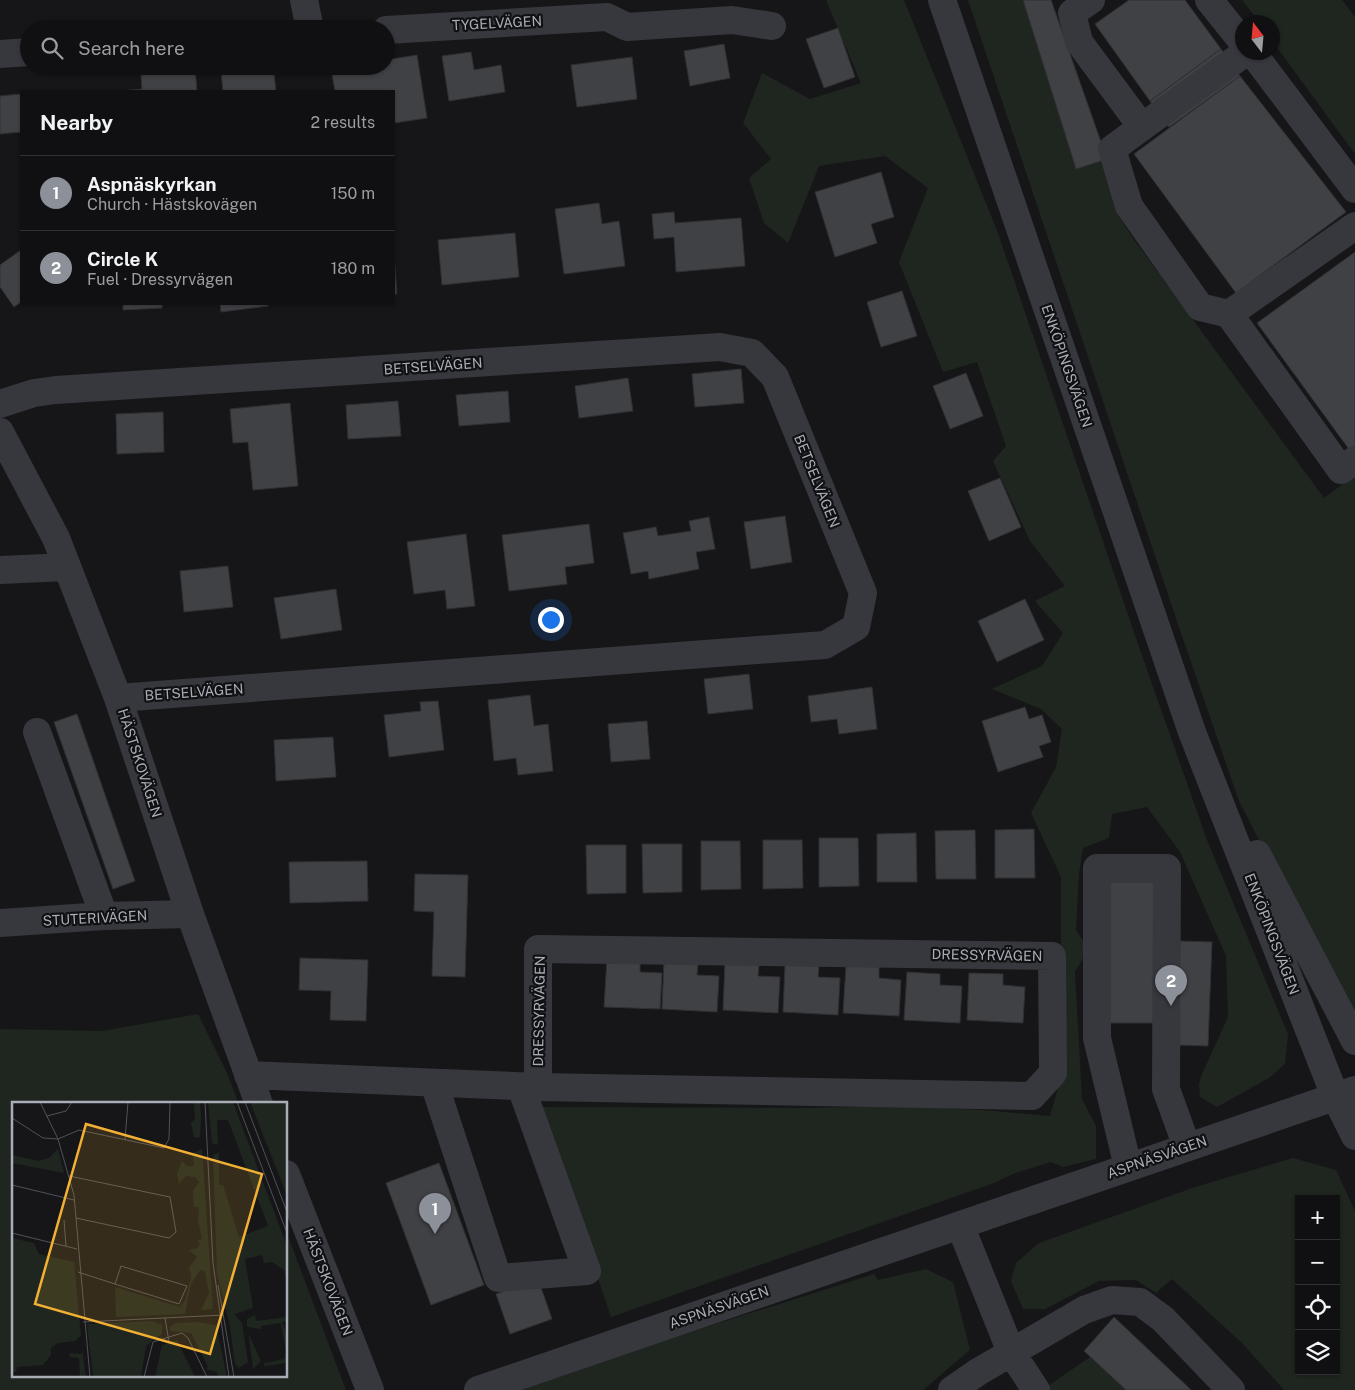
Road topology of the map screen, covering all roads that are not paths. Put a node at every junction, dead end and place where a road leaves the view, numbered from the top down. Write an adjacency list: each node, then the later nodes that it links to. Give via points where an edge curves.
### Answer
1 (304, 0): 6 (street)
2 (942, 0): 25 (street, ENKÖPINGSVÄGEN)
3 (1092, 0): 14 (street, via 1072,13 1079,42)
4 (1208, 0): 9 (street)
5 (609, 9): 7 (street, via 626,27 732,20); 8 (street, TYGELVÄGEN)
6 (308, 20)
7 (772, 26)
8 (395, 29)
9 (1235, 33)
10 (20, 53): 11 (street)
11 (0, 54)
12 (1235, 60): 14 (street)
13 (1258, 60): 15 (street)
14 (1142, 127): 17 (street, via 1112,149 1129,206 1200,307)
15 (1355, 190)
16 (1355, 226): 17 (street)
17 (1229, 314): 20 (street, via 1341,470)
18 (0, 404): 23 (street, BETSELVÄGEN, via 34,392 56,390 720,347 752,353 775,377 863,593 856,627 826,645)
19 (0, 432): 21 (street, HÄSTSKOVÄGEN, via 56,538)
20 (1355, 460)
21 (67, 567): 22 (street); 23 (street, HÄSTSKOVÄGEN)
22 (0, 570)
23 (118, 698): 26 (street, HÄSTSKOVÄGEN)
24 (37, 732): 27 (street)
25 (1192, 732): 29 (street, ENKÖPINGSVÄGEN); 33 (street, ENKÖPINGSVÄGEN)
26 (190, 914): 27 (street, STUTERIVÄGEN); 30 (street, HÄSTSKOVÄGEN)
27 (104, 916): 28 (street, STUTERIVÄGEN)
28 (0, 923)
29 (1355, 1041)
30 (248, 1075): 31 (street, DRESSYRVÄGEN); 34 (street, HÄSTSKOVÄGEN)
31 (434, 1083): 32 (street, DRESSYRVÄGEN); 32 (street, via 498,1278 587,1271)
32 (530, 1087): 32 (street, DRESSYRVÄGEN, via 1032,1096 1053,1073 1052,956 538,949)
33 (1345, 1093): 35 (street, ENKÖPINGSVÄGEN); 36 (street, ASPNÄSVÄGEN)
34 (258, 1102)
35 (1355, 1136)
36 (1187, 1147): 37 (street, ASPNÄSVÄGEN); 37 (street, via 1166,1089 1167,868 1096,868 1097,1038)
37 (1128, 1167): 39 (street, ASPNÄSVÄGEN)
38 (288, 1179): 41 (street, HÄSTSKOVÄGEN)
39 (960, 1225): 40 (street); 42 (street, ASPNÄSVÄGEN)
40 (1012, 1352): 43 (street); 44 (street); 45 (street, via 1084,1310 1112,1300 1140,1302 1163,1320)
41 (370, 1390)
42 (478, 1390)
43 (952, 1390)
44 (1036, 1390)
45 (1231, 1390)

